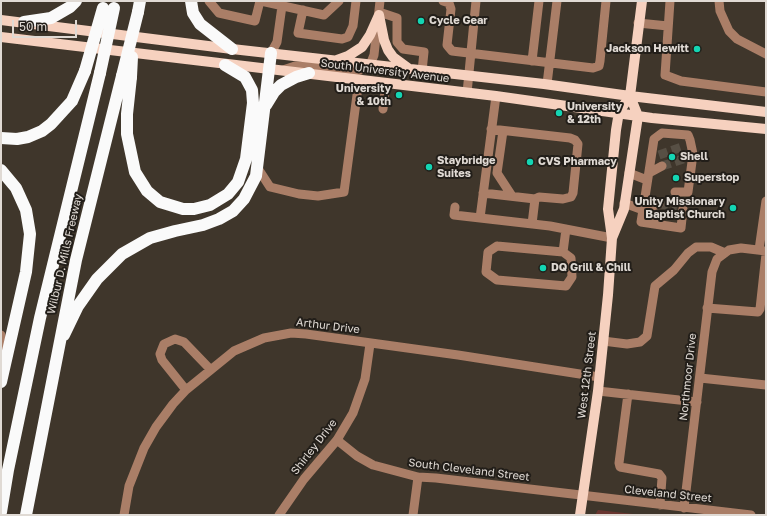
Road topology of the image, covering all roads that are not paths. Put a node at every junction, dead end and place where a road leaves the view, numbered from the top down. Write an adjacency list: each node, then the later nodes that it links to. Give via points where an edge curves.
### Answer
1 (76, 1): 22 (highway, via 51,18)
2 (191, 1): 26 (highway, via 193,13 200,24)
3 (209, 1): 4 (street, via 219,13 255,21)
4 (260, 1): 18 (street)
5 (339, 1): 19 (street, via 324,14)
6 (356, 1): 19 (street, via 353,26 348,37 342,40 298,34)
7 (380, 1): 20 (street)
8 (443, 1): 28 (street, via 449,4 451,9 447,45 449,49)
9 (476, 1): 28 (street)
10 (539, 1): 31 (street)
11 (557, 1): 32 (street)
12 (606, 1): 32 (street, via 599,66 593,68)
13 (642, 1): 23 (main road, West 12th Street)
14 (670, 1): 24 (street)
15 (720, 1): 29 (street, via 720,11 729,31 737,39)
16 (109, 4): 58 (highway, bridge, via 72,101 42,131 17,139); 102 (highway, Wilbur D. Mills Freeway, bridge, via 100,73 40,318)
17 (139, 6): 41 (highway, bridge)
18 (282, 6): 19 (street); 27 (street, via 277,42)
19 (302, 10)
20 (379, 14): 30 (main road, via 362,46); 34 (street, via 374,55); 37 (main road, via 388,50); 38 (street, via 397,18 397,42 403,49 424,52)
21 (1, 20): 22 (main road, South University Avenue)
22 (24, 22): 26 (main road, South University Avenue)
23 (638, 23): 24 (street); 48 (main road, West 12th Street)
24 (668, 26): 45 (street, via 664,75 681,81)
25 (1, 37): 33 (main road, South University Avenue)
26 (232, 49): 27 (main road, South University Avenue)
27 (271, 53): 30 (main road, South University Avenue); 35 (highway)
28 (470, 53): 31 (street); 40 (street)
29 (766, 54)
30 (335, 61): 34 (main road, South University Avenue)
31 (532, 61): 32 (street)
32 (549, 63): 44 (street)
33 (225, 64): 35 (main road, South University Avenue); 41 (highway, via 245,77 252,90 253,103 246,159 238,182 228,194 210,205 194,209 183,210 160,202 147,191 135,172 128,150)
34 (370, 65): 36 (street, via 365,70 353,72 306,66); 37 (main road, South University Avenue)
35 (269, 68): 36 (main road, South University Avenue); 50 (highway)
36 (283, 70): 39 (main road, South University Avenue)
37 (409, 70): 38 (main road, South University Avenue)
38 (422, 71): 40 (main road, South University Avenue)
39 (309, 74): 42 (main road, South University Avenue); 50 (highway, via 281,85)
40 (469, 76): 44 (main road, South University Avenue); 46 (street)
41 (126, 77): 86 (highway, Wilbur D. Mills Freeway, via 76,260)
42 (359, 80): 43 (main road, South University Avenue); 62 (street, via 344,192 318,196 270,186)
43 (386, 83): 46 (main road, South University Avenue); 49 (street)
44 (547, 84): 48 (main road, South University Avenue)
45 (766, 92)
46 (467, 93): 47 (main road, South University Avenue)
47 (496, 96): 51 (main road, South University Avenue); 56 (street)
48 (630, 96): 51 (main road, West 12th Street); 52 (main road, South University Avenue); 53 (main road, West 12th Street)
49 (383, 109)
50 (264, 110): 62 (highway)
51 (619, 112): 53 (main road, South University Avenue); 78 (main road, West 12th Street, via 608,209)
52 (766, 112)
53 (638, 116): 54 (main road, South University Avenue); 64 (main road, West 12th Street)
54 (690, 121): 55 (main road, South University Avenue); 59 (street)
55 (766, 129)
56 (491, 130): 57 (street); 67 (street)
57 (503, 131): 68 (street, via 497,173); 69 (street, via 570,138 578,144 571,197 563,200 539,197)
58 (1, 138)
59 (689, 139): 60 (street); 65 (street, via 662,133 654,139 655,158); 66 (street, via 688,192)
60 (682, 147)
61 (662, 166): 65 (street)
62 (257, 167): 86 (highway, via 251,188 239,205 226,216 203,225 150,238 132,247 114,261 96,279 78,306)
63 (1, 170): 87 (highway, via 16,188 26,210 30,234 26,272)
64 (629, 173): 65 (street); 71 (main road, West 12th Street)
65 (648, 176): 73 (street)
66 (675, 192)
67 (483, 193): 68 (street); 75 (street)
68 (512, 196): 69 (street)
69 (535, 199): 76 (street)
70 (766, 201): 80 (street)
71 (624, 203): 73 (street); 78 (main road, West 12th Street)
72 (455, 207): 75 (street, via 454,215)
73 (651, 207): 74 (street, via 641,222 681,228)
74 (678, 209)
75 (480, 218): 76 (street)
76 (532, 224): 77 (street)
77 (566, 229): 78 (street); 79 (street)
78 (612, 238): 84 (main road, West 12th Street)
79 (563, 252): 79 (street, via 497,246 488,252 486,272 496,280 566,286 572,277 571,258)
80 (764, 252): 81 (street, via 736,249); 82 (street, via 758,312)
81 (724, 253): 82 (street, Northmoor Drive, via 717,260 712,272); 84 (street, via 711,247 696,247 656,286 647,336 640,342 627,344)
82 (707, 308): 90 (street, Northmoor Drive)
83 (1, 335): 87 (street)
84 (603, 341): 89 (main road, West 12th Street)
85 (370, 344): 88 (street, Arthur Drive, via 306,334 277,335 245,345); 89 (street, Arthur Drive, via 458,354); 97 (street, Shirley Drive, via 362,391)
86 (58, 349): 104 (highway, Wilbur D. Mills Freeway)
87 (4, 367): 91 (highway)
88 (210, 369): 93 (street, Arthur Drive); 93 (street, via 184,342 175,339 164,344 160,354 162,360)
89 (599, 377): 94 (main road, West 12th Street)
90 (700, 378): 92 (street); 96 (street, Northmoor Drive)
91 (1, 382)
92 (766, 385)
93 (186, 390): 105 (street, Arthur Drive, via 156,427 144,448 129,486)
94 (598, 391): 95 (street); 99 (main road, West 12th Street)
95 (628, 394): 96 (street); 100 (street, via 619,464 620,467 659,474 662,478)
96 (697, 402): 101 (street, Northmoor Drive)
97 (337, 440): 98 (street, South Cleveland Street, via 373,465); 106 (street, Shirley Drive, via 304,479)
98 (418, 477): 99 (street, South Cleveland Street); 107 (street)
99 (582, 496): 100 (street, Cleveland Street); 108 (main road, West 12th Street)
100 (660, 505): 101 (street, Cleveland Street)
101 (684, 508): 103 (street, Cleveland Street)
102 (1, 512)
103 (702, 513): 109 (street, Cleveland Street)
104 (26, 515)
105 (124, 515)
106 (279, 515)
107 (413, 515)
108 (580, 515)
109 (751, 515)

